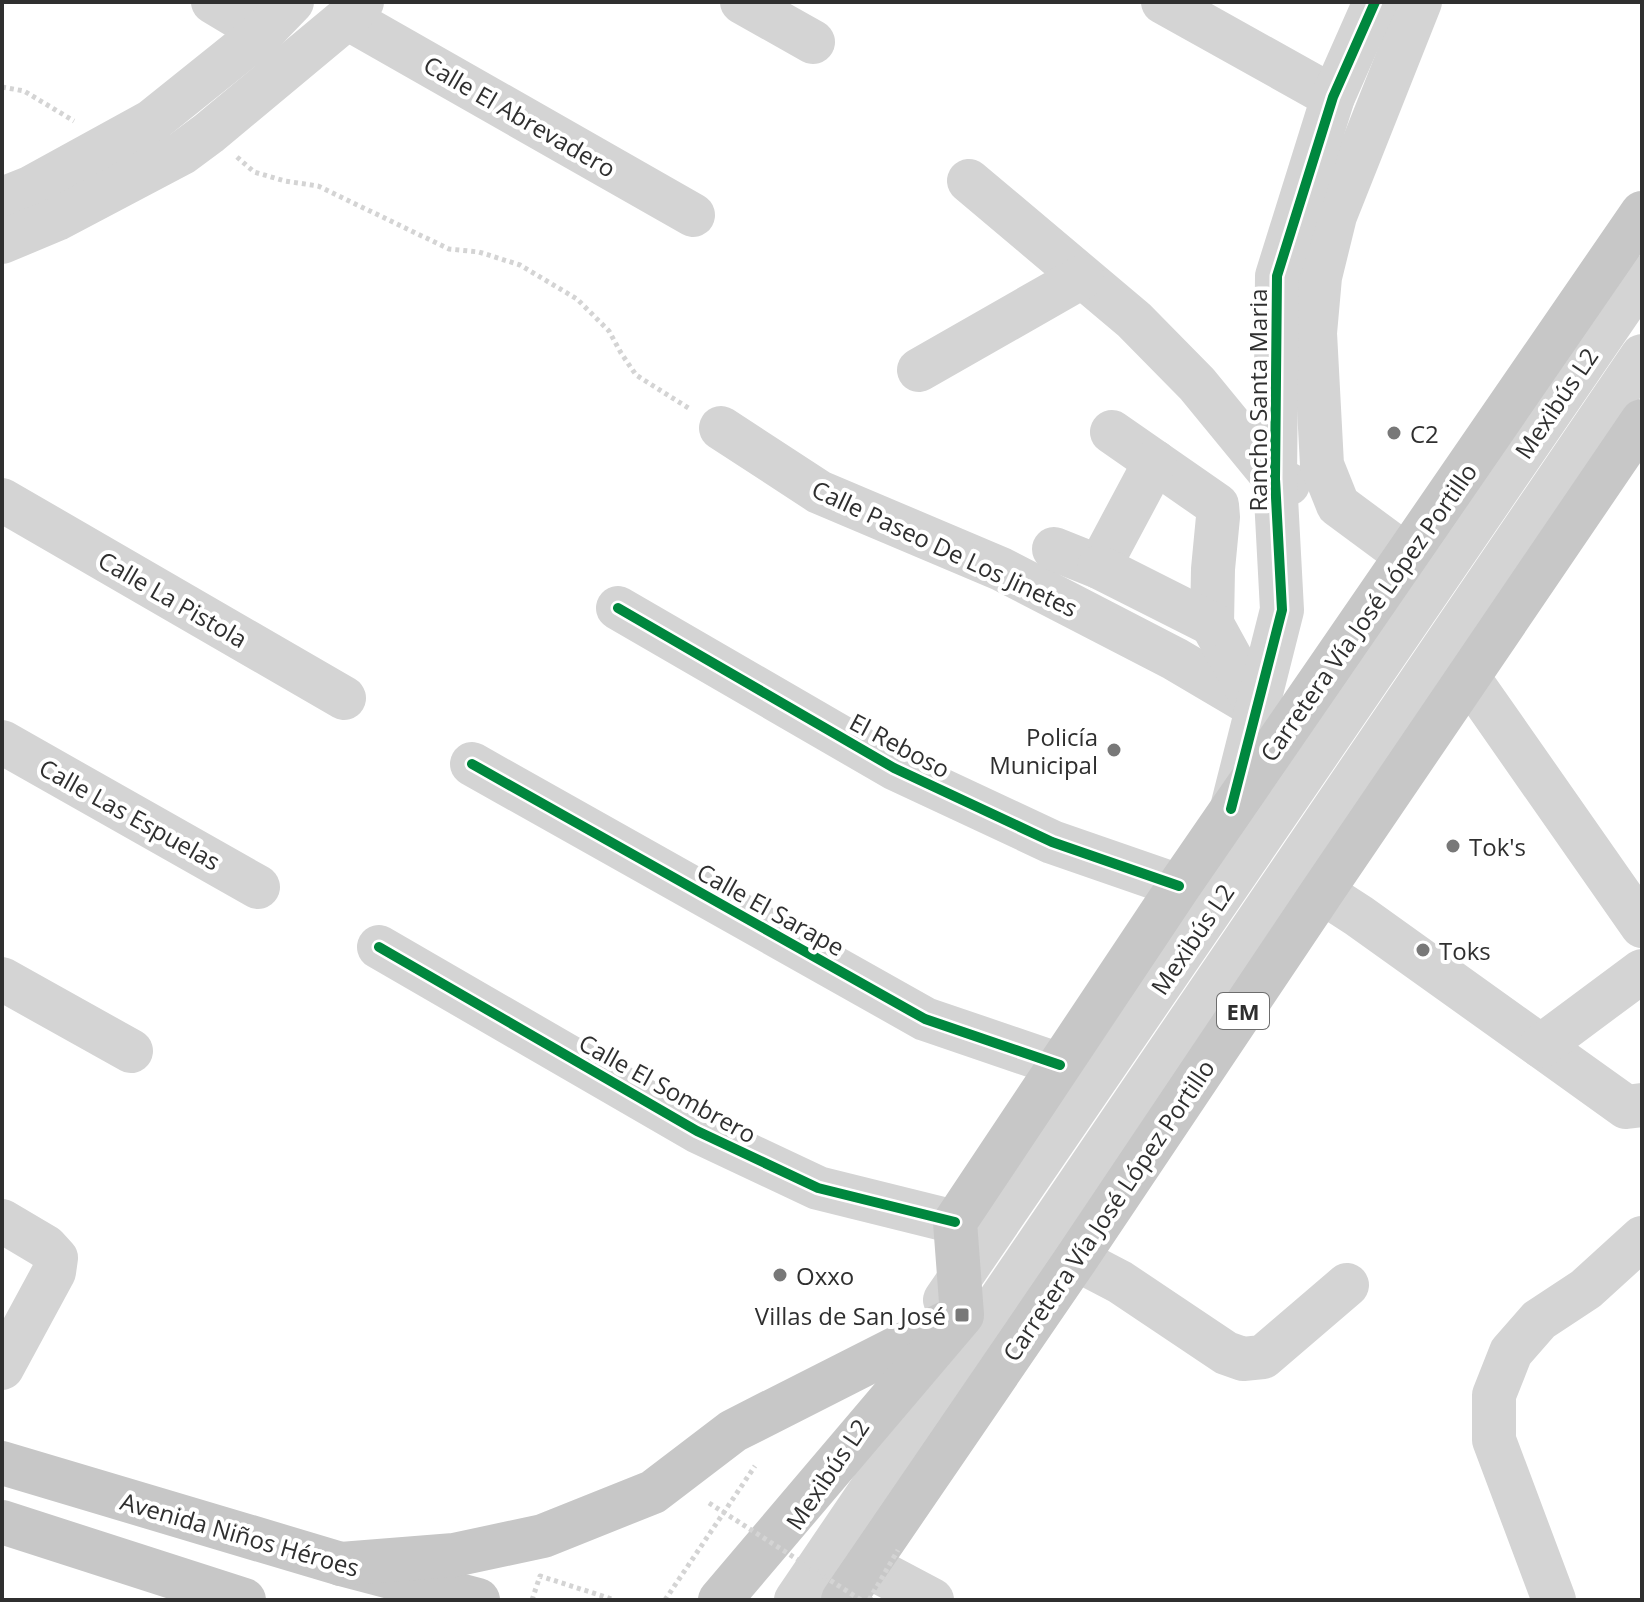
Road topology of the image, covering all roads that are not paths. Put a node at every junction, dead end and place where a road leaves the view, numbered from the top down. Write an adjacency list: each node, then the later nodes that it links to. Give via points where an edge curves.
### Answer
1 (213, 2): 7 (street)
2 (742, 2): 8 (street)
3 (1163, 2): 9 (street)
4 (1375, 2): 9 (street, Rancho Santa Maria)
5 (1420, 2): 25 (street, via 1335,216 1320,277 1315,333 1322,465)
6 (355, 10): 13 (street, Calle El Abrevadero); 14 (street, via 182,153)
7 (278, 17): 11 (street, via 152,121)
8 (813, 42)
9 (1333, 97): 23 (street, Rancho Santa Maria, via 1277,276)
10 (969, 181): 15 (street)
11 (2, 199)
12 (1642, 213): 27 (main road, Carretera Vía José López Portillo)
13 (693, 215)
14 (2, 242)
15 (1082, 277): 18 (street); 23 (street, via 1197,384)
16 (1642, 277): 62 (street, Mexibús L2)
17 (1642, 356): 63 (street, Mexibús L2)
18 (919, 370)
19 (1642, 421): 31 (main road, Carretera Vía José López Portillo / EM)
20 (721, 428): 33 (street, Calle Paseo De Los Jinetes, via 819,492 1001,569)
21 (1112, 432): 22 (street)
22 (1155, 462): 28 (street); 30 (street, via 1217,505)
23 (1275, 479): 25 (street); 33 (street, Rancho Santa Maria, via 1282,610)
24 (2, 500): 32 (street, Calle La Pistola)
25 (1338, 505): 27 (street)
26 (1054, 549): 28 (street)
27 (1407, 556): 36 (main road, Carretera Vía José López Portillo)
28 (1099, 567): 30 (street)
29 (618, 608): 37 (street, El Reboso, via 894,768 1052,842)
30 (1212, 624): 33 (street)
31 (1468, 677): 39 (main road, Carretera Vía José López Portillo / EM); 40 (street)
32 (344, 698)
33 (1258, 708): 36 (street, Rancho Santa Maria)
34 (2, 742): 38 (street, Calle Las Espuelas)
35 (472, 764): 46 (street, Calle El Sarape, via 925,1019)
36 (1231, 809): 37 (main road, Carretera Vía José López Portillo)
37 (1179, 886): 46 (main road, Carretera Vía José López Portillo)
38 (258, 887)
39 (1322, 892): 44 (street); 51 (main road, Carretera Vía José López Portillo / EM)
40 (1642, 926)
41 (379, 947): 49 (street, Calle El Sombrero, via 697,1131 818,1188)
42 (1642, 971): 44 (street)
43 (2, 979): 45 (street)
44 (1541, 1046): 47 (street, via 1626,1107)
45 (131, 1051)
46 (1060, 1065): 49 (main road, Carretera Vía José López Portillo)
47 (1642, 1105)
48 (2, 1221): 54 (street, via 56,1258 54,1272)
49 (955, 1222): 53 (main road)
50 (1642, 1238): 65 (street, via 1586,1289 1539,1320 1511,1352 1494,1395 1494,1440)
51 (1076, 1259): 52 (street, via 1243,1359 1263,1357); 58 (main road, Carretera Vía José López Portillo / EM)
52 (1347, 1285)
53 (962, 1315): 57 (main road, via 733,1431 653,1492 543,1536 454,1555); 61 (main road)
54 (2, 1368)
55 (2, 1463): 57 (main road, Avenida Niños Héroes)
56 (2, 1522): 59 (main road)
57 (341, 1564): 60 (main road, Avenida Niños Héroes)
58 (867, 1583): 64 (street)
59 (244, 1600)
60 (478, 1600)
61 (720, 1600)
62 (741, 1600)
63 (796, 1600)
64 (932, 1600)
65 (1554, 1600)

